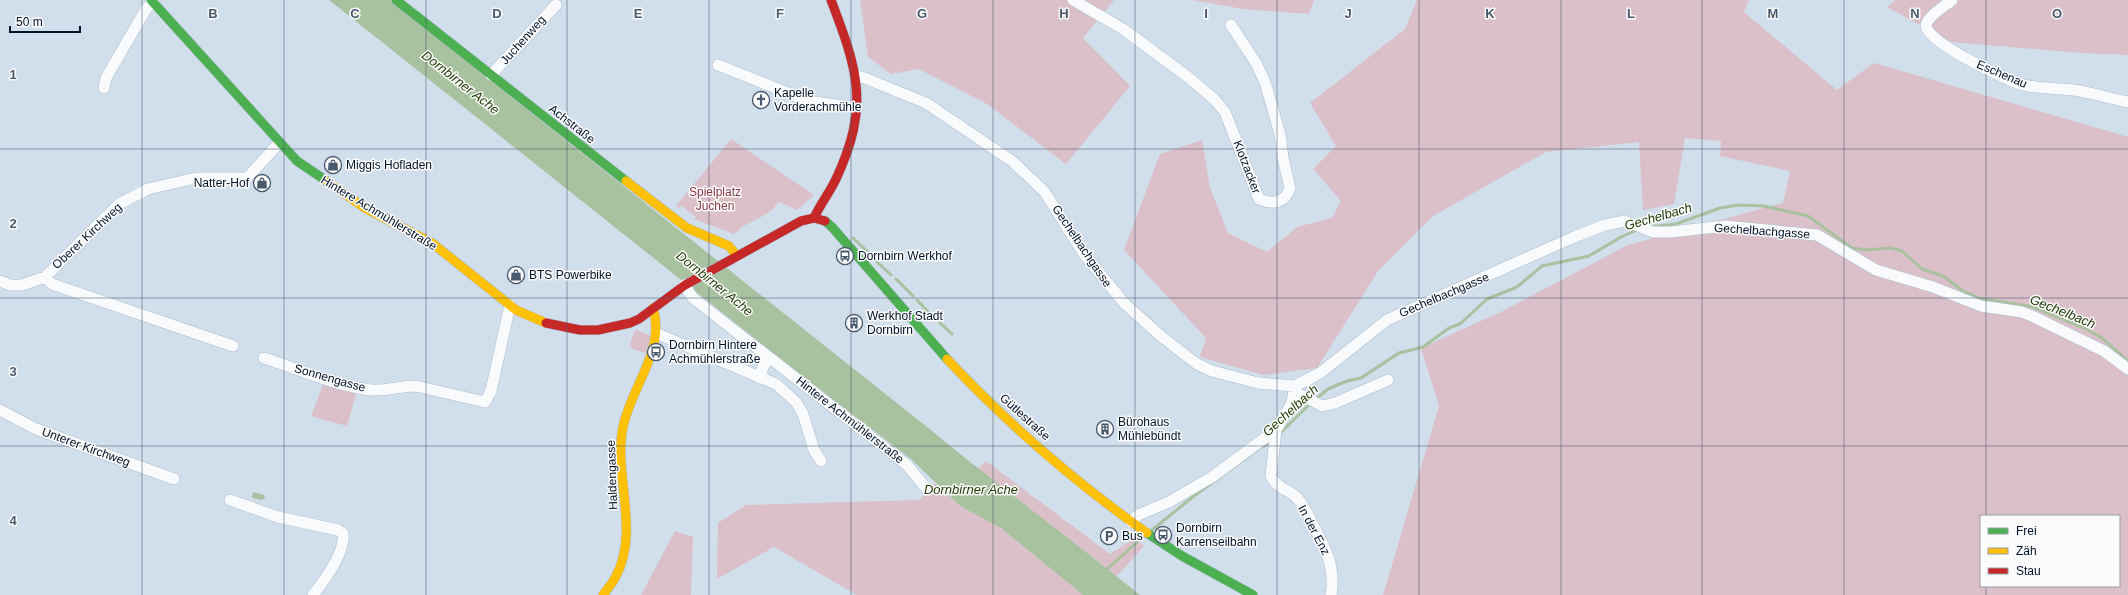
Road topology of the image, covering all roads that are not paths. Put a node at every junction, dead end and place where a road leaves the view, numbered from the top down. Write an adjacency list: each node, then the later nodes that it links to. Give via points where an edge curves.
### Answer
1 (396, 0): 9 (street, Achstraße)
2 (832, 0): 10 (street)
3 (1073, 0): 7 (street, Klotzacker, via 1123,30 1214,99 1225,112 1259,199 1276,203 1288,195 1290,188 1276,115 1259,69)
4 (1952, 0): 12 (street, Eschenau, via 1926,25 1931,36 1946,47 2019,84 2080,91)
5 (152, 1): 11 (street, via 110,72); 14 (street, Hintere Achmühlerstraße)
6 (556, 5): 9 (street, Juchenweg)
7 (1231, 25)
8 (718, 66): 13 (street, via 808,101)
9 (491, 76): 16 (street, Achstraße, via 665,212 688,228 729,246)
10 (856, 77): 13 (street); 29 (street, Gechelbachgasse, via 862,77 926,103 1012,161 1044,191 1084,254 1114,292 1191,360 1212,371)
11 (104, 88)
12 (2128, 102)
13 (857, 108): 15 (street, via 836,181)
14 (279, 143): 17 (street, Oberer Kirchweg, via 247,178 182,180 148,189 129,198); 20 (street, Hintere Achmühlerstraße, via 297,161 338,191 432,243)
15 (815, 216): 16 (street, Hintere Achmühlerstraße); 36 (street, Gütlestraße, via 832,227 924,335 970,382 1045,451)
16 (737, 256): 19 (street, Hintere Achmühlerstraße)
17 (44, 277): 18 (street, Oberer Kirchweg, via 22,285 10,285); 23 (street, via 52,284)
18 (0, 281)
19 (684, 286): 21 (street, Hintere Achmühlerstraße); 24 (street, Hintere Achmühlerstraße, via 693,298)
20 (510, 305): 21 (street, Hintere Achmühlerstraße, via 549,326 580,330 623,326 639,319); 25 (street, Sonnengasse, via 491,391 485,402 416,386 389,391 355,387)
21 (653, 308): 22 (street, Haldengasse, via 658,320)
22 (658, 334): 27 (street, Hintere Achmühlerstraße); 38 (street, Haldengasse, via 624,425 621,457 626,516 625,548 618,572)
23 (233, 346)
24 (769, 357): 27 (street); 34 (street, Hintere Achmühlerstraße, via 907,465)
25 (264, 358)
26 (2128, 369): 29 (street, Gechelbachgasse, via 2104,351 2034,317 2022,312 1981,306 1933,287 1876,270 1817,235 1725,226 1653,232 1625,221 1596,229 1396,316 1380,325)
27 (759, 378): 32 (street, Hintere Achmühlerstraße, via 776,384 796,402 803,414 814,450)
28 (1388, 380): 29 (street, via 1336,403 1322,406)
29 (1295, 390): 31 (street, In der Enz, via 1292,403)
30 (0, 410): 33 (street, Unterer Kirchweg, via 36,429)
31 (1276, 435): 36 (street, In der Enz, via 1212,477 1169,502 1138,515); 40 (street, In der Enz, via 1270,476 1273,482 1298,499 1320,536 1332,565)
32 (821, 461)
33 (174, 479)
34 (926, 488)
35 (230, 500): 37 (street, via 278,517 343,533 344,539 332,567)
36 (1131, 522): 39 (street, Gütlestraße)
37 (313, 595)
38 (603, 595)
39 (1253, 595)
40 (1330, 595)

